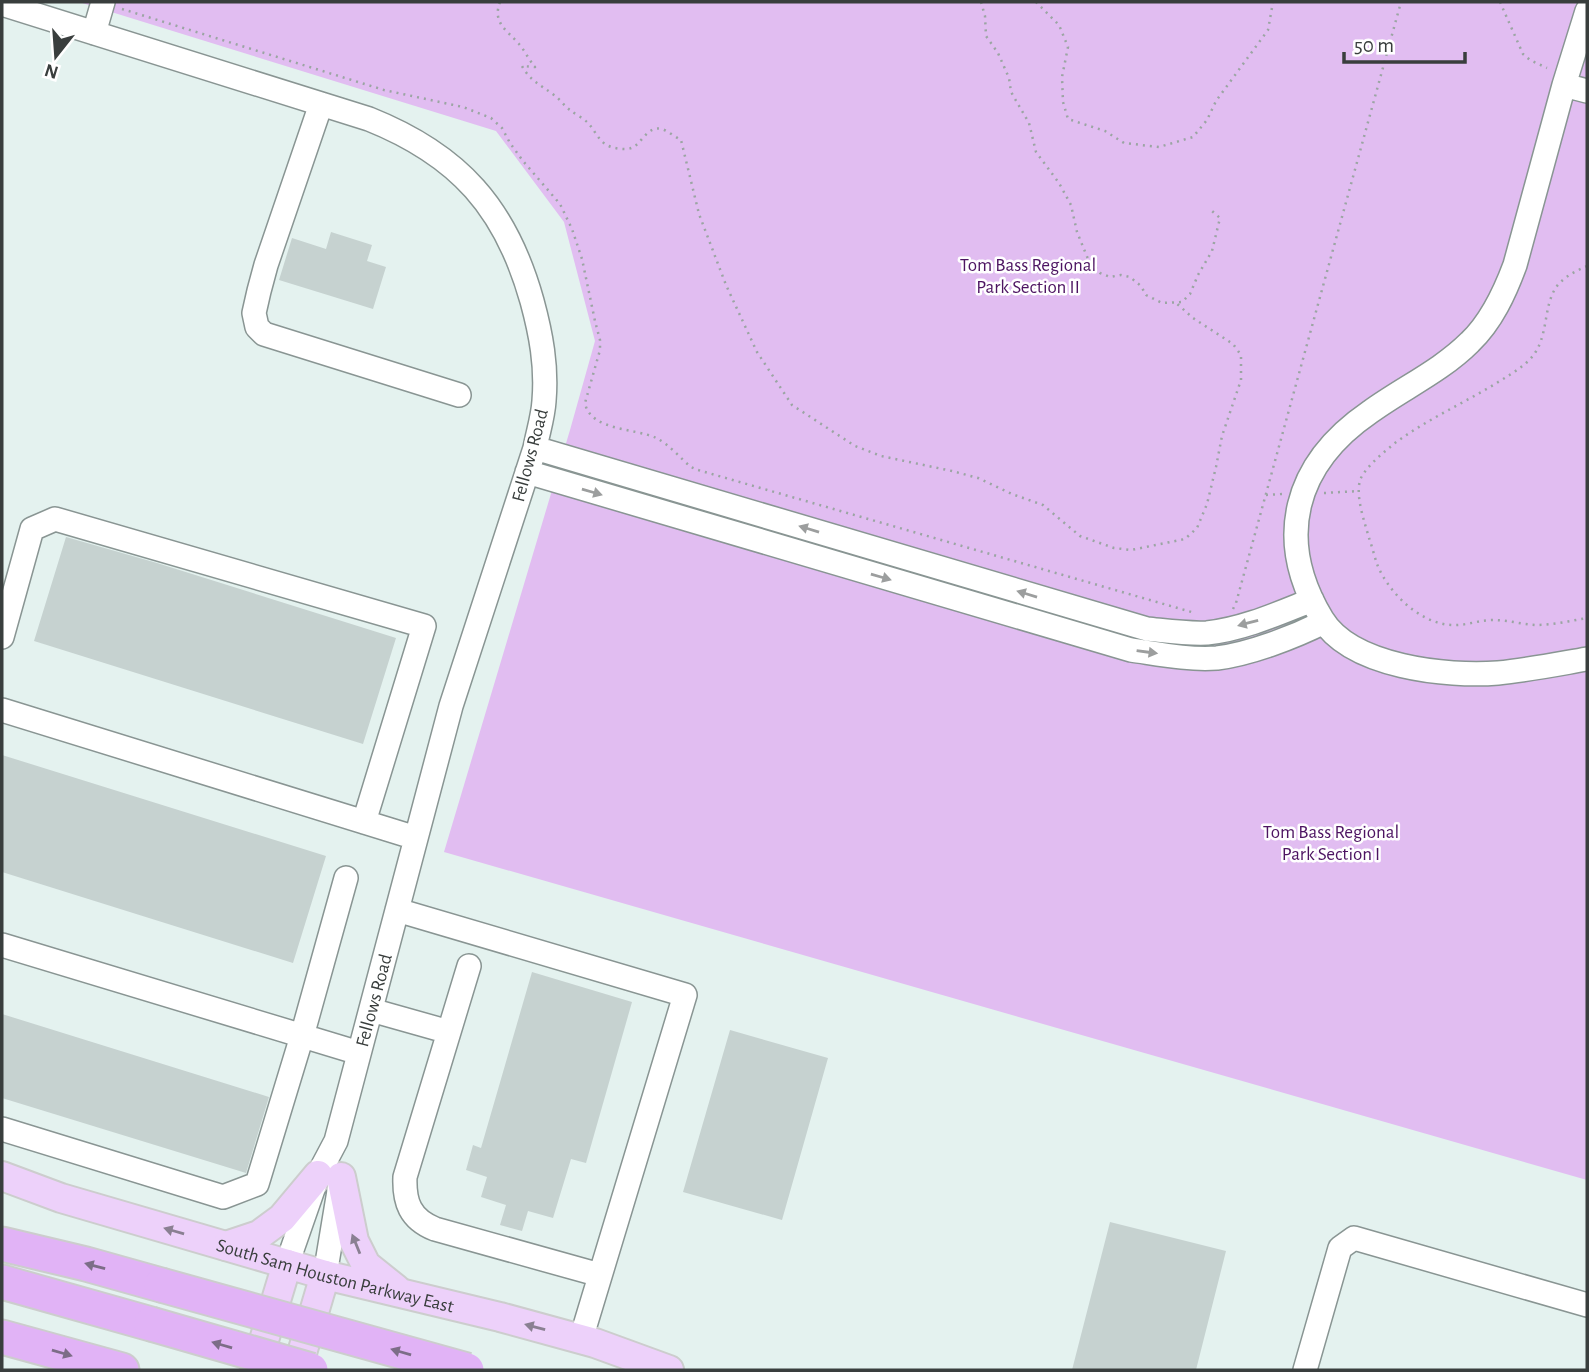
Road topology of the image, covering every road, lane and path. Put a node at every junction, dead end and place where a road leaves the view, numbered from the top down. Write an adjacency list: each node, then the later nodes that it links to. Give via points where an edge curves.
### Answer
1 (103, 2): 10 (street); 24 (path, via 384,90 463,107 491,118 560,204 572,229 600,340 585,403 593,418 655,438 698,470)
2 (500, 2): 16 (path, via 500,23 535,67 522,66 526,74 588,123 608,146 630,150 650,131 661,129 681,140 699,214 757,352 792,405 855,446 978,478 1043,505 1080,536 1114,548 1131,550 1185,539 1203,518 1242,367 1233,344)
3 (981, 2): 16 (path, via 986,36 1029,123 1036,152 1071,205 1088,259 1100,273 1130,277 1146,295 1162,303)
4 (1036, 2): 5 (path, via 1059,25 1068,47 1062,77 1068,119 1105,131 1124,143 1159,147 1193,137 1207,120 1268,30)
5 (1273, 2)
6 (1401, 2): 23 (path)
7 (1500, 2): 11 (path, via 1523,54)
8 (2, 5): 10 (street, Fellows Road)
9 (1587, 11): 11 (street)
10 (94, 33): 13 (street, Fellows Road)
11 (1566, 79): 12 (street); 22 (street, via 1515,265 1491,315 1472,341 1449,360 1346,431 1307,482 1295,528 1296,552)
12 (1587, 91)
13 (321, 104): 17 (street, via 266,265 254,313 257,327 264,334); 18 (street, Fellows Road, via 419,142 461,174 498,220 525,276 544,352 544,404)
14 (1212, 211): 16 (path, via 1220,218 1212,251 1190,294)
15 (1587, 266): 25 (path, via 1555,288 1541,342 1527,363 1411,432 1378,456 1358,485 1377,565 1412,610 1450,625 1494,620 1535,625)
16 (1175, 302)
17 (459, 395)
18 (535, 448): 19 (street, Fellows Road); 20 (street, one-way to 18)
19 (527, 472): 21 (street, one-way to 21); 33 (street, Fellows Road, via 451,706)
20 (845, 540): 21 (street); 26 (street, one-way to 20)
21 (837, 564): 29 (street, one-way to 29)
22 (1312, 600): 26 (street, one-way to 26, via 1209,633 1147,629); 27 (street)
23 (1231, 613)
24 (1201, 614)
25 (1587, 618)
26 (1123, 622): 29 (street)
27 (1324, 622): 29 (street, one-way to 27, via 1187,658 1217,657 1300,634); 30 (street, via 1365,654 1429,670 1497,673)
28 (2, 636): 32 (street, via 32,529 55,519 424,626)
29 (1116, 646)
30 (1587, 659)
31 (2, 710): 32 (street)
32 (364, 822): 33 (street)
33 (416, 838): 35 (street, Fellows Road)
34 (346, 878): 40 (street)
35 (397, 910): 38 (street, Fellows Road); 49 (street, via 685,995)
36 (2, 945): 40 (street)
37 (469, 966): 39 (street)
38 (371, 1010): 39 (street); 41 (street, Fellows Road)
39 (449, 1032): 49 (street, via 405,1177 408,1206 435,1229)
40 (302, 1036): 41 (street); 42 (street, via 257,1184 223,1196)
41 (359, 1054): 44 (street, Fellows Road)
42 (2, 1129)
43 (2, 1176): 46 (main road, South Sam Houston Parkway East, one-way to 43)
44 (329, 1176): 46 (main road, via 259,1235); 47 (street, Fellows Road); 48 (street, Fellows Road); 51 (main road, one-way to 44, via 366,1265)
45 (2, 1244): 59 (highway, one-way to 45, bridge)
46 (226, 1246): 47 (main road, South Sam Houston Parkway East)
47 (287, 1264): 48 (main road, South Sam Houston Parkway East); 56 (main road)
48 (326, 1275): 51 (main road, South Sam Houston Parkway East); 57 (main road)
49 (600, 1275): 54 (street)
50 (2, 1282): 58 (highway, one-way to 50, bridge)
51 (400, 1293): 54 (main road, South Sam Houston Parkway East, one-way to 51)
52 (1587, 1305): 61 (street, via 1353,1238 1340,1248)
53 (2, 1337): 55 (highway, one-way to 55)
54 (581, 1339): 60 (main road, South Sam Houston Parkway East)
55 (122, 1370)
56 (255, 1370)
57 (297, 1370)
58 (311, 1370)
59 (467, 1370)
60 (670, 1370)
61 (1305, 1370)

